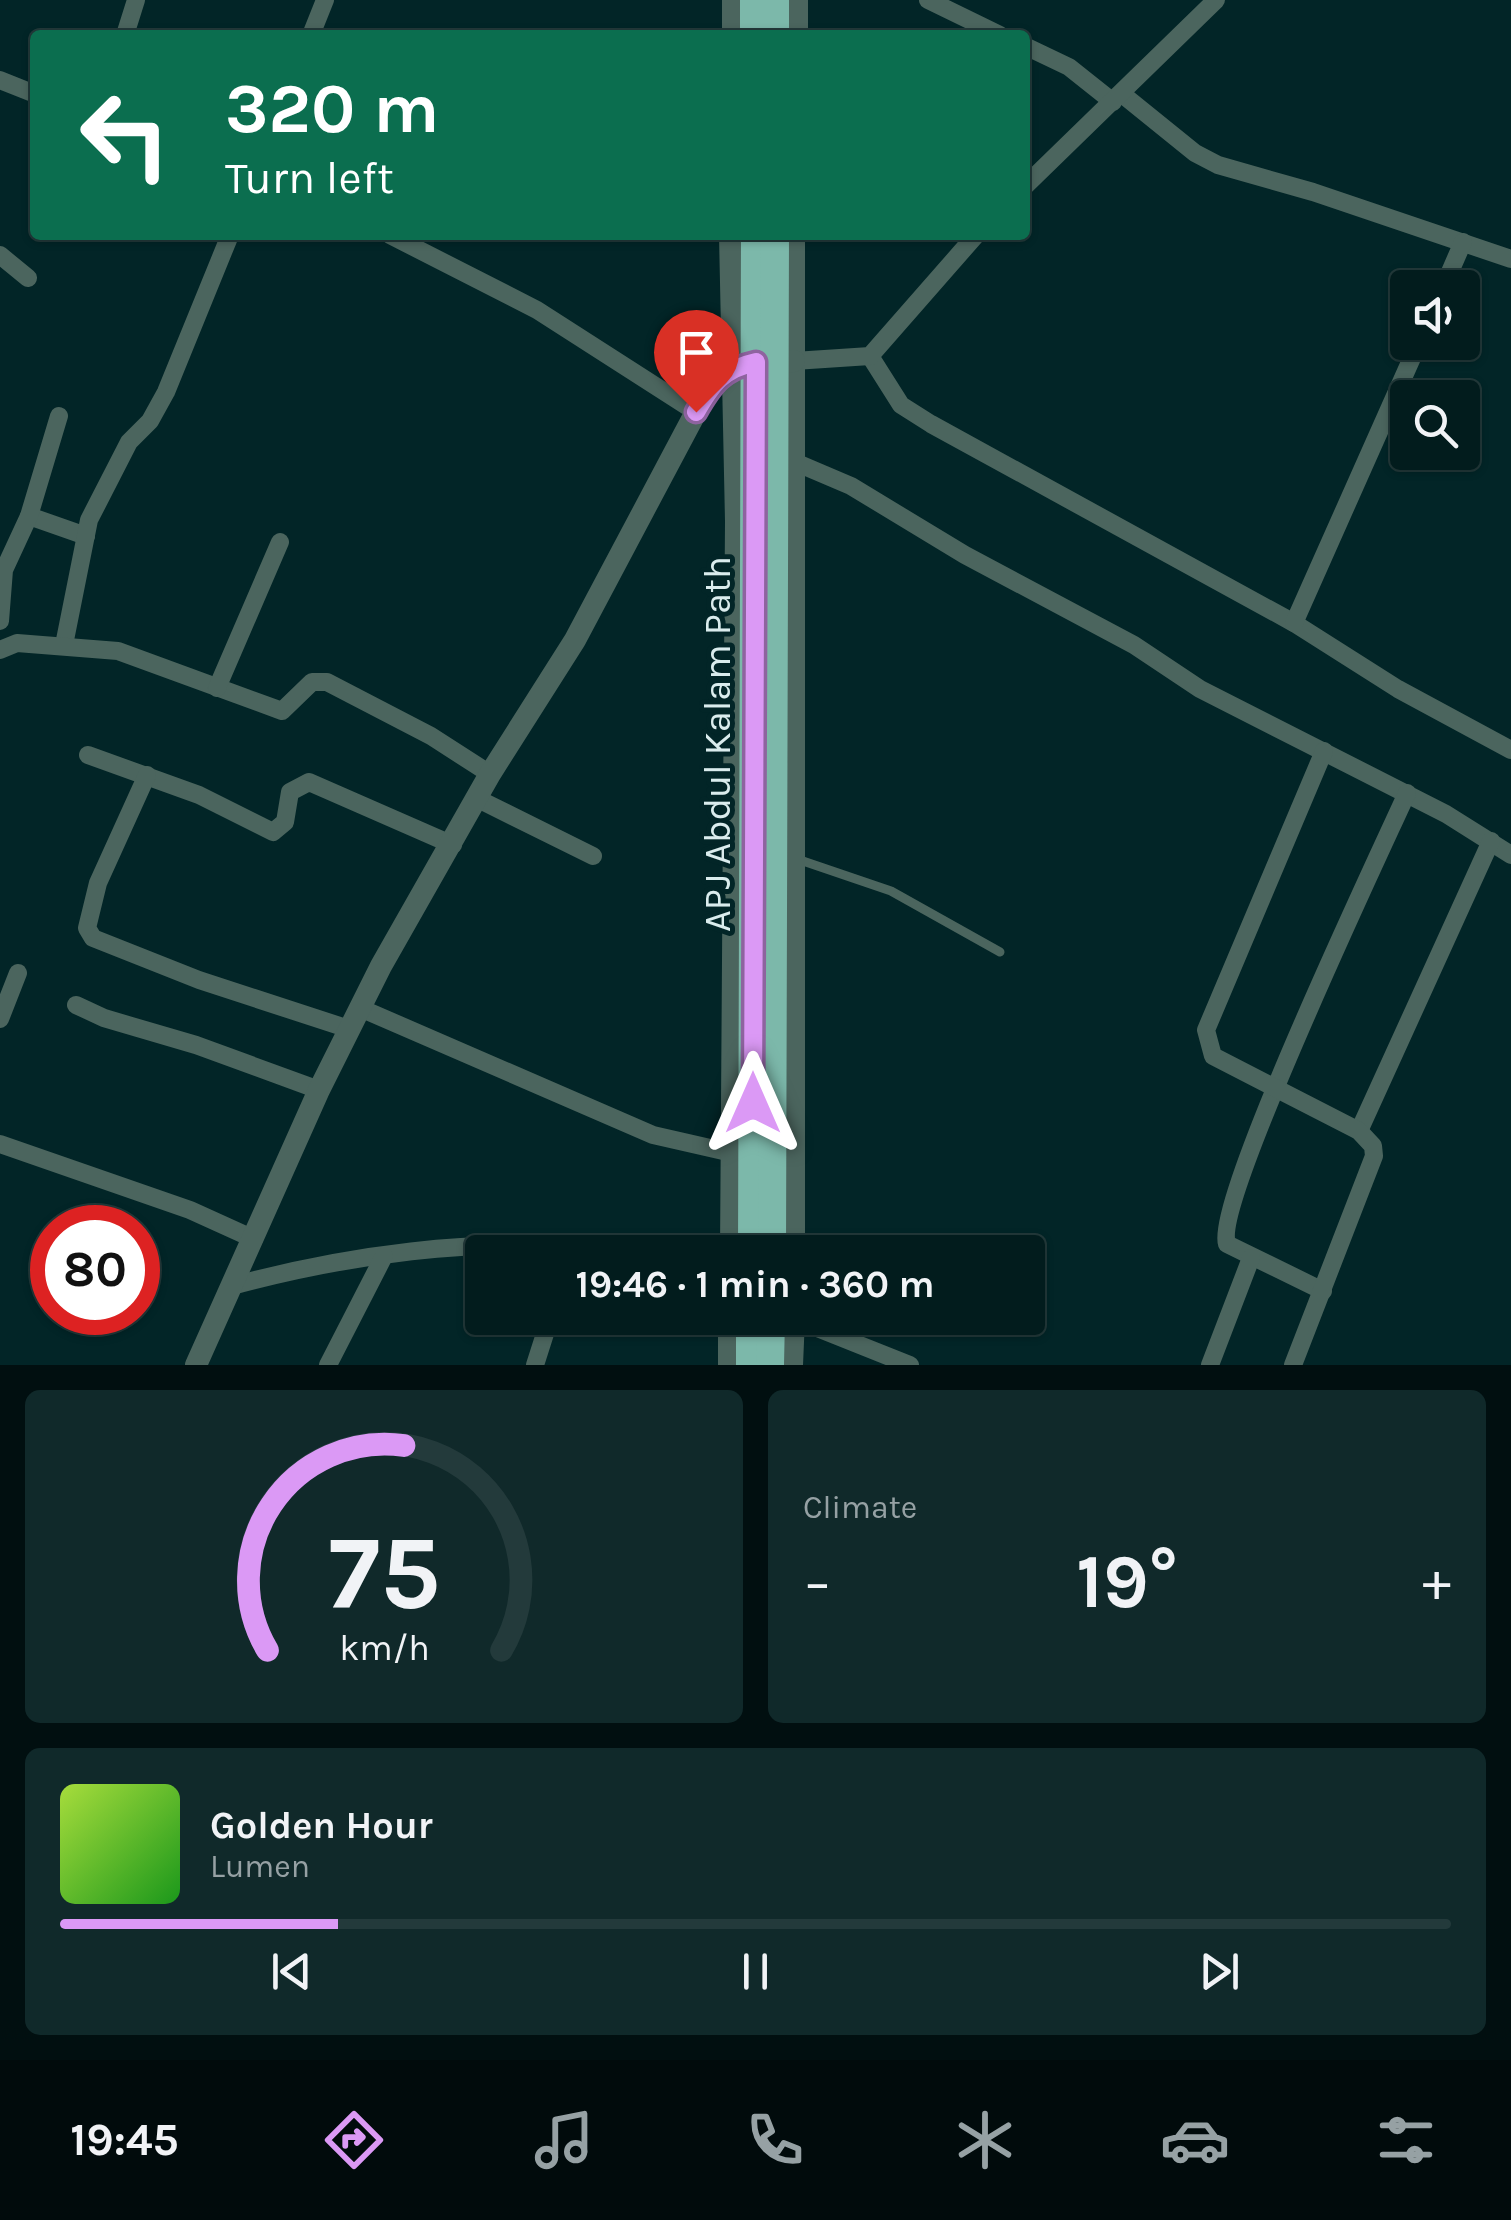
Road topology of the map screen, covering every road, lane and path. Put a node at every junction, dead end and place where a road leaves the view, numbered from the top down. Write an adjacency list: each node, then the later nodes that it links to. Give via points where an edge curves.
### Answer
1 (136, 0): 9 (street)
2 (325, 0): 10 (street)
3 (733, 0): 11 (street)
4 (754, 0): 12 (highway)
5 (774, 0): 13 (highway)
6 (797, 0): 14 (street)
7 (928, 0): 15 (street)
8 (1216, 0): 19 (street)
9 (127, 30)
10 (313, 30)
11 (732, 30)
12 (754, 30)
13 (775, 30)
14 (797, 30)
15 (990, 30)
16 (1030, 48): 19 (street)
17 (0, 80): 18 (street)
18 (30, 92)
19 (1117, 98): 20 (street); 28 (street, via 1218,165)
20 (1030, 181)
21 (228, 240): 40 (street, via 184,354 150,420 118,463)
22 (400, 240): 36 (street, via 537,310)
23 (731, 240): 35 (street)
24 (755, 240): 35 (highway, APJ Abdul Kalam Path)
25 (775, 240): 35 (highway, APJ Abdul Kalam Path)
26 (793, 240): 35 (street)
27 (972, 240): 33 (street)
28 (1463, 242): 30 (street); 31 (street)
29 (0, 256): 32 (street)
30 (1511, 260)
31 (1451, 270)
32 (28, 278)
33 (870, 356): 35 (street); 43 (street, via 902,405 931,424)
34 (1411, 360): 43 (street)
35 (764, 363): 36 (street, via 719,376); 38 (street); 68 (street, via 736,521); 69 (highway, APJ Abdul Kalam Path)
36 (696, 412): 50 (street, via 575,640)
37 (59, 416): 39 (street)
38 (797, 462): 48 (street, via 1134,645 1200,690); 58 (street)
39 (29, 516): 40 (street); 42 (street, via 4,570)
40 (86, 536): 44 (street)
41 (280, 542): 46 (street)
42 (0, 621)
43 (1294, 624): 47 (street)
44 (64, 645): 45 (street, via 18,643); 46 (street, via 132,655)
45 (0, 650)
46 (216, 688): 50 (street, via 282,711 312,682 327,682)
47 (1511, 750)
48 (1324, 752): 52 (street); 65 (street, via 1206,1030 1212,1056)
49 (88, 755): 51 (street)
50 (490, 774): 53 (street)
51 (147, 775): 55 (street, via 273,832 285,822 290,792 309,782); 62 (street, via 98,883 88,928 92,938 199,980)
52 (1407, 793): 54 (street); 65 (street)
53 (478, 799): 55 (street); 57 (street)
54 (1491, 841): 56 (street); 66 (street)
55 (452, 845): 62 (street)
56 (1511, 854)
57 (593, 856)
58 (797, 859): 59 (lane, via 891,891); 69 (street)
59 (1000, 952)
60 (18, 973): 63 (street)
61 (76, 1005): 64 (street)
62 (354, 1018): 64 (street); 68 (street, via 653,1135)
63 (0, 1019)
64 (319, 1090): 71 (street)
65 (1274, 1090): 66 (street); 74 (street, via 1226,1220 1227,1244)
66 (1360, 1131): 76 (street, via 1374,1156)
67 (0, 1144): 71 (street)
68 (732, 1152): 70 (street)
69 (778, 1228)
70 (730, 1235)
71 (254, 1239): 75 (street)
72 (465, 1248): 73 (street)
73 (384, 1256): 75 (street); 84 (street)
74 (1251, 1258): 76 (street); 91 (street)
75 (232, 1286): 83 (street)
76 (1322, 1291): 92 (street)
77 (545, 1335): 85 (street)
78 (729, 1335): 86 (street)
79 (750, 1335): 87 (highway)
80 (771, 1335): 88 (highway)
81 (793, 1335): 89 (street)
82 (835, 1335): 90 (street)
83 (196, 1365)
84 (328, 1365)
85 (535, 1365)
86 (728, 1365)
87 (750, 1365)
88 (770, 1365)
89 (792, 1365)
90 (910, 1365)
91 (1210, 1365)
92 (1293, 1365)

